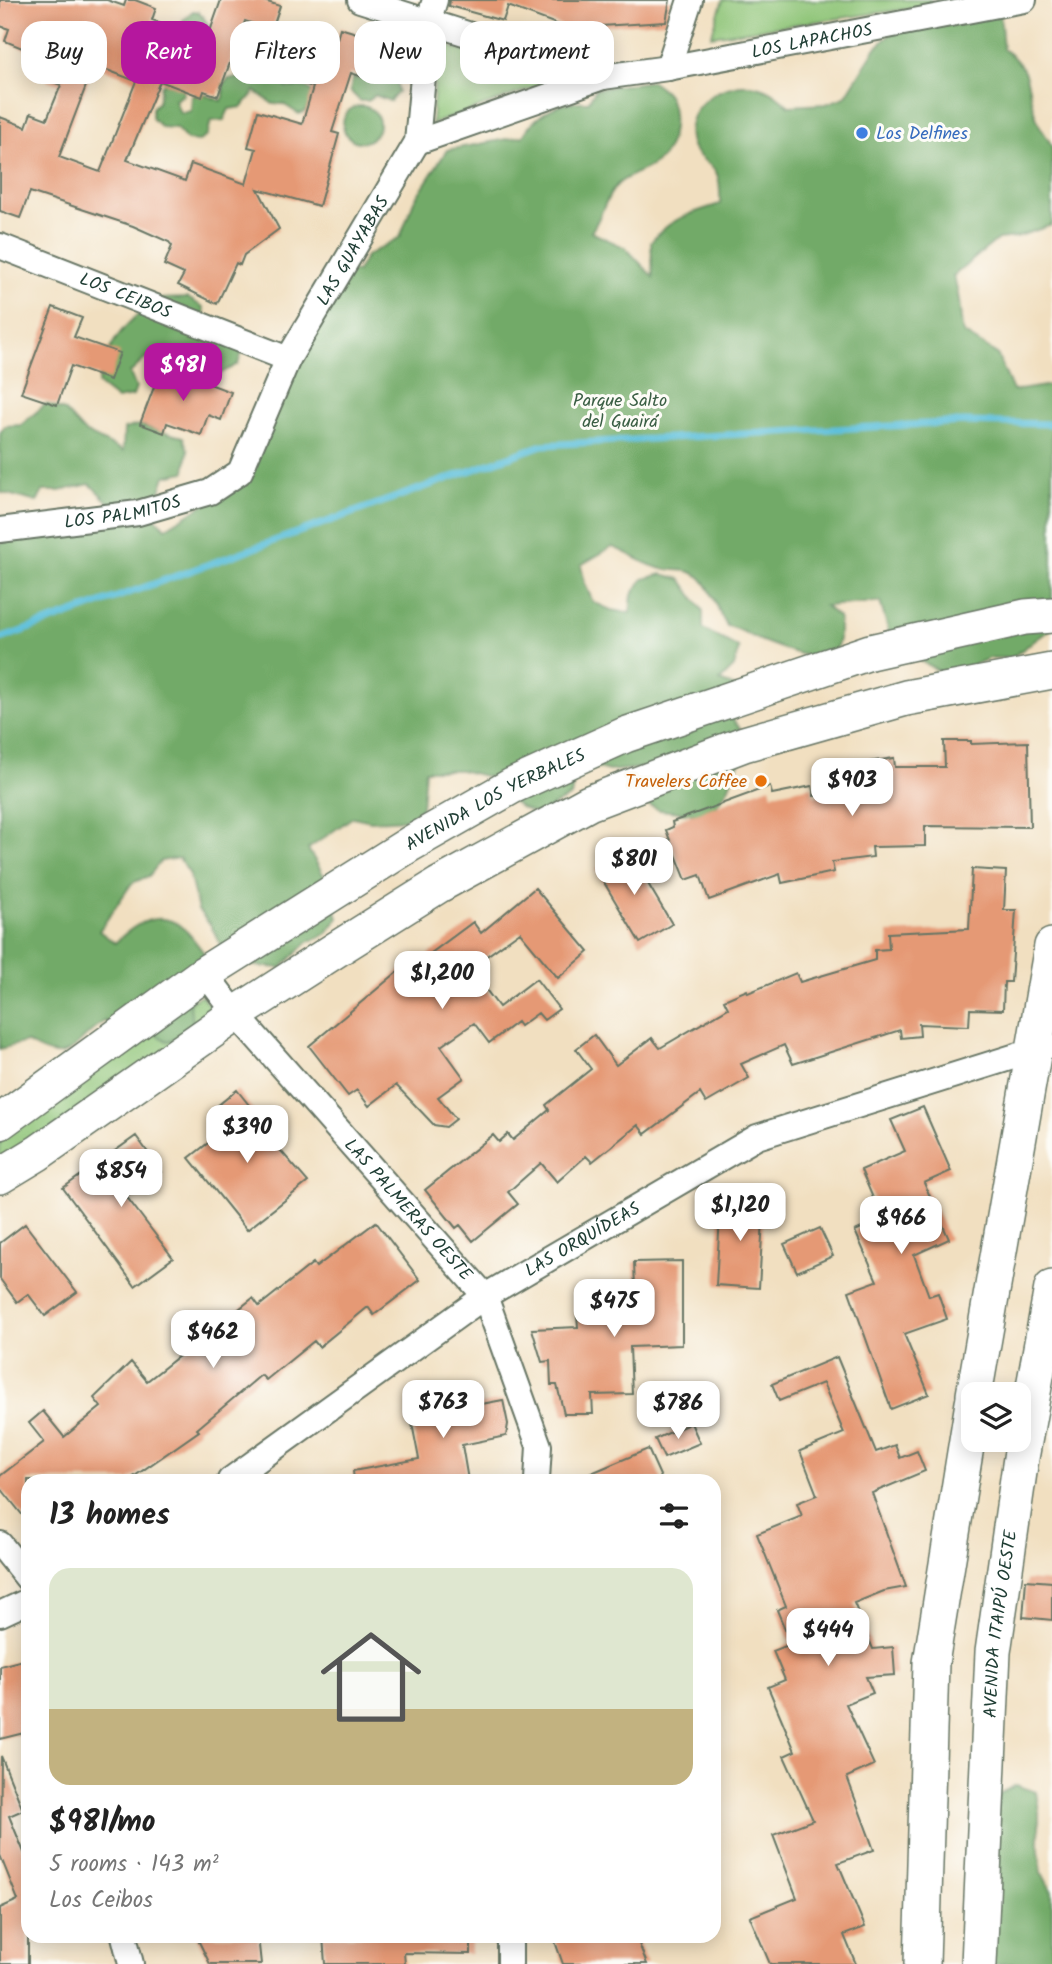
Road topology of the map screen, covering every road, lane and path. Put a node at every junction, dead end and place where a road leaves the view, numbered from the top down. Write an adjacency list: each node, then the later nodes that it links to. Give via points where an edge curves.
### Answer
1 (360, 0): 5 (street, LOS LAPACHOS)
2 (690, 0): 7 (street)
3 (1024, 0): 4 (street, LOS LAPACHOS)
4 (962, 6): 7 (street, LOS LAPACHOS)
5 (432, 11): 6 (street, LOS LAPACHOS); 10 (street, LAS GUAYABAS)
6 (460, 22)
7 (668, 68): 8 (street, LOS LAPACHOS)
8 (614, 75)
9 (583, 84): 10 (street)
10 (417, 142): 12 (street, LAS GUAYABAS)
11 (0, 246): 12 (street, LOS CEIBOS)
12 (288, 359): 13 (street, LAS GUAYABAS)
13 (240, 472): 14 (street, LOS PALMITOS, via 210,492 138,513)
14 (0, 530)
15 (1052, 615): 18 (street, AVENIDA LOS YERBALES, via 870,652 625,735 512,786)
16 (1052, 671): 19 (street, via 856,712 744,744 589,803 439,885)
17 (1052, 946): 20 (street)
18 (205, 973): 19 (street, LAS PALMERAS OESTE); 21 (street, AVENIDA LOS YERBALES)
19 (236, 1014): 22 (street); 24 (street, LAS PALMERAS OESTE)
20 (1044, 1046): 24 (street, LAS ORQUÍDEAS, via 757,1138); 25 (street)
21 (0, 1122)
22 (0, 1176)
23 (1052, 1288): 38 (street, AVENIDA ITAIPÚ OESTE, via 993,1652)
24 (485, 1296): 27 (street, LAS ORQUÍDEAS); 28 (street, LAS PALMERAS OESTE, via 539,1446)
25 (977, 1382)
26 (965, 1452): 37 (street, via 931,1663)
27 (238, 1474)
28 (537, 1474)
29 (0, 1544): 30 (street)
30 (21, 1570)
31 (21, 1604): 32 (street)
32 (0, 1614)
33 (126, 1943): 35 (street)
34 (510, 1943): 36 (street)
35 (131, 1964)
36 (510, 1964)
37 (922, 1964)
38 (979, 1964)

